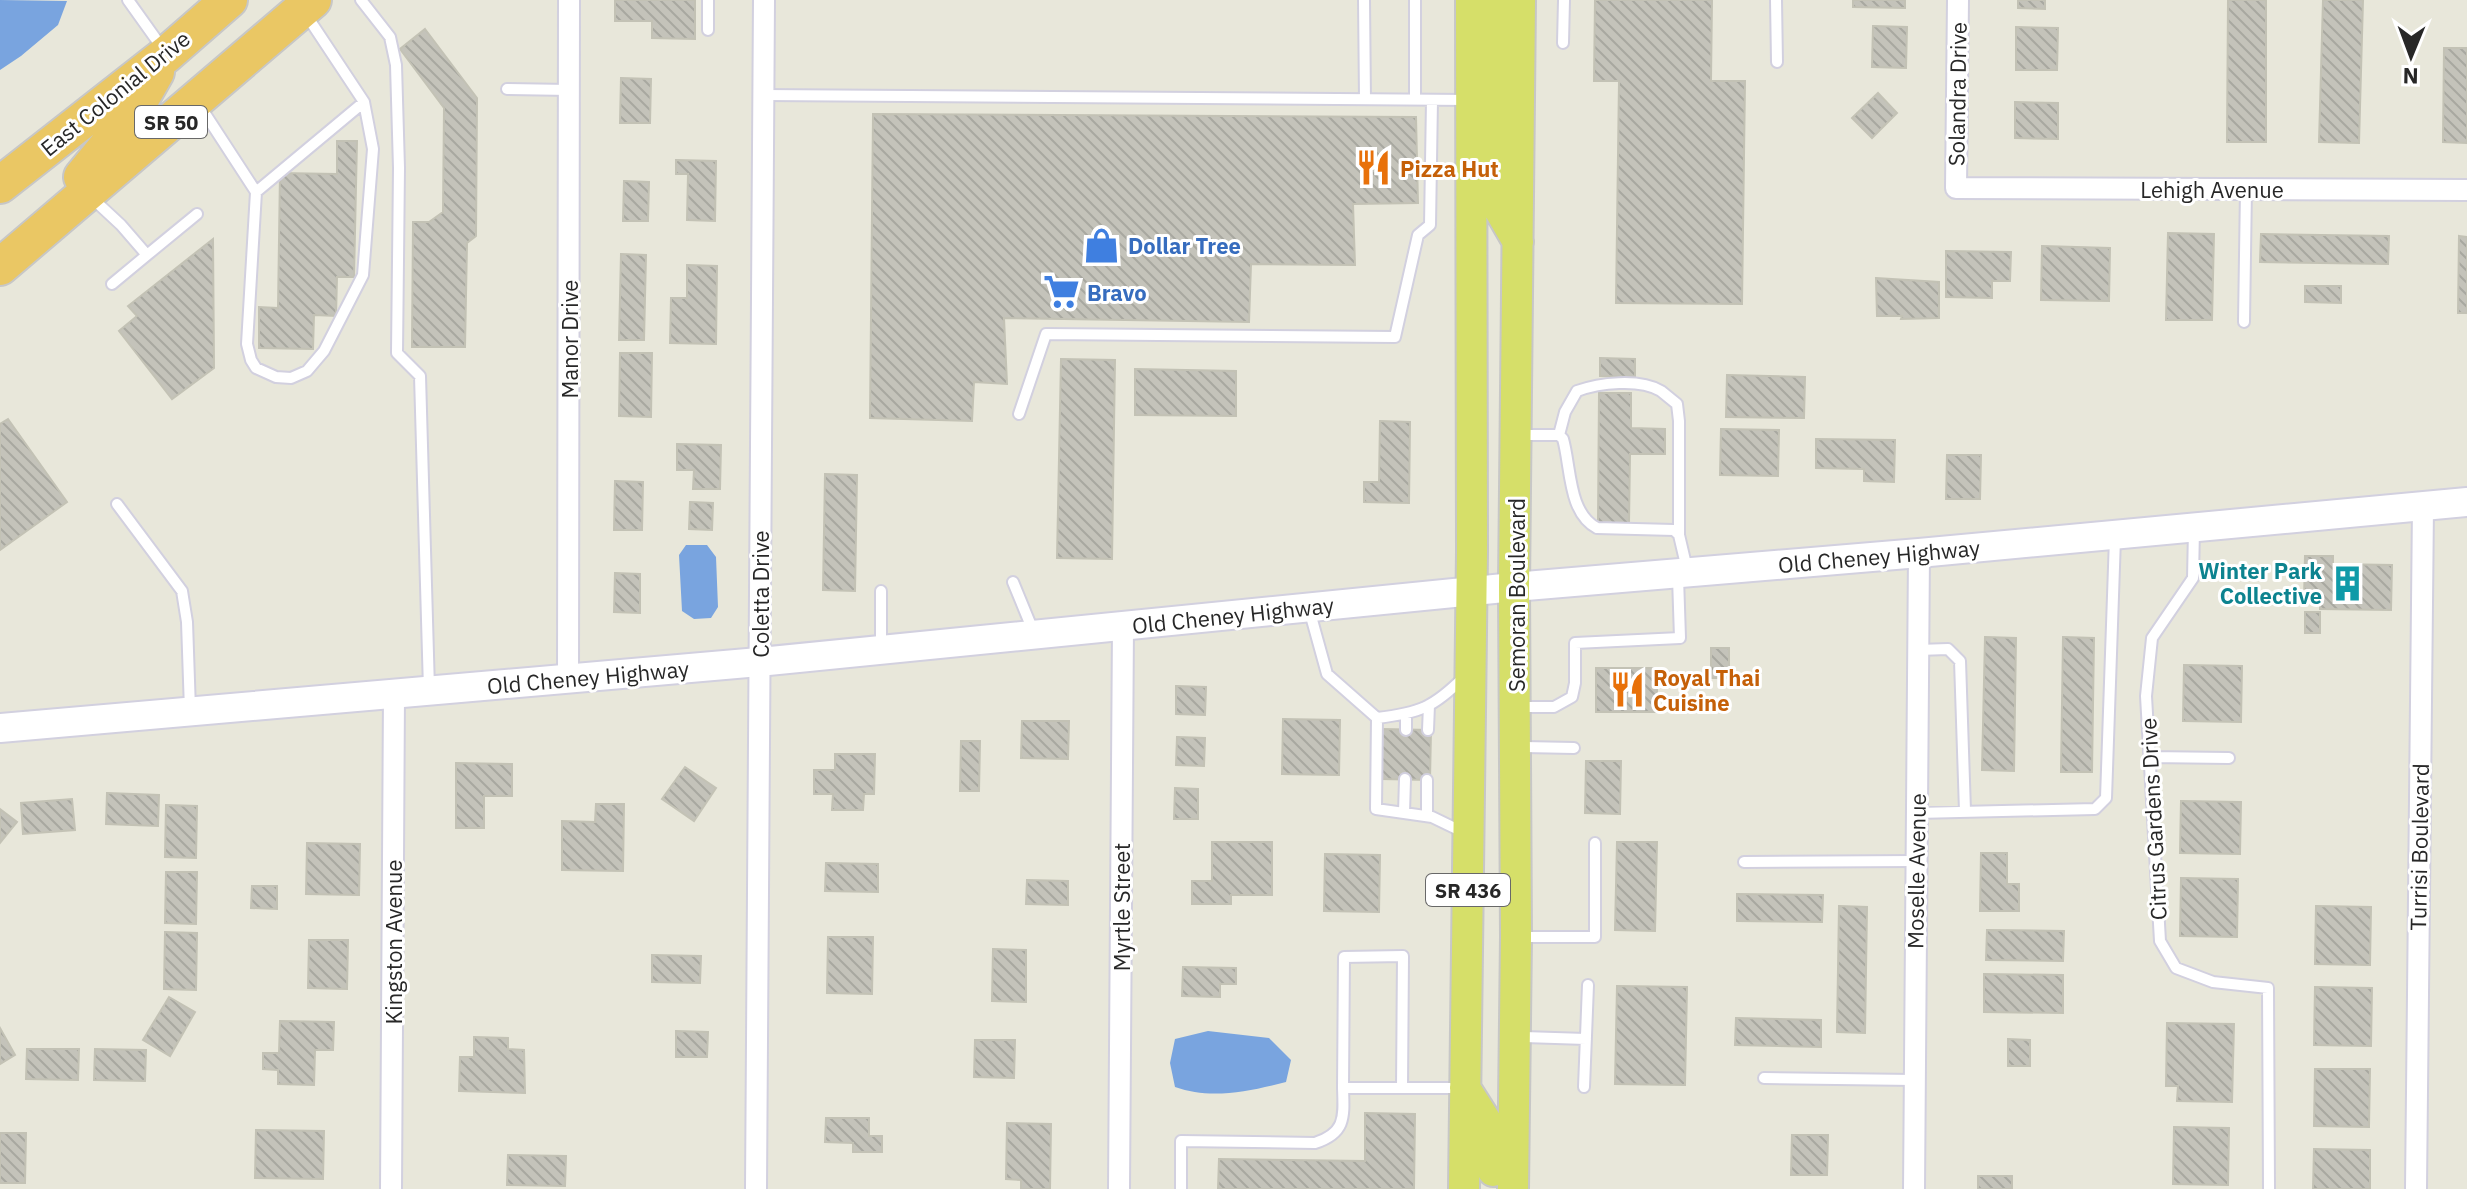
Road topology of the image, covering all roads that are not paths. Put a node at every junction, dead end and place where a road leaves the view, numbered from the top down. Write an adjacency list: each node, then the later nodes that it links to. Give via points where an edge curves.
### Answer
1 (128, 0): 18 (lane)
2 (229, 0): 18 (highway, East Colonial Drive / SR 50)
3 (361, 0): 65 (lane, via 390,37 396,65 397,353 420,376)
4 (569, 0): 21 (street, Manor Drive)
5 (708, 0): 16 (lane)
6 (764, 0): 22 (street, Coletta Drive)
7 (1364, 0): 23 (lane)
8 (1415, 0): 24 (lane)
9 (1471, 0): 26 (main road, Semoran Boulevard / SR 436)
10 (1497, 0): 37 (main road, via 1496,204)
11 (1520, 0): 37 (main road, Semoran Boulevard / SR 436)
12 (1564, 0): 17 (lane)
13 (1776, 0): 19 (lane)
14 (1958, 0): 30 (street, Solandra Drive)
15 (308, 4): 27 (highway, SR 50); 28 (lane)
16 (708, 30)
17 (1563, 43)
18 (167, 54): 29 (highway, East Colonial Drive / SR 50); 36 (highway, via 128,121)
19 (1777, 62)
20 (507, 89): 21 (lane)
21 (570, 90): 64 (street, Manor Drive)
22 (763, 95): 23 (lane); 62 (street, Coletta Drive)
23 (1365, 99): 24 (lane)
24 (1415, 100): 25 (lane)
25 (1432, 100): 26 (lane); 42 (lane, via 1430,225 1418,235 1395,337 1046,334)
26 (1472, 100): 56 (main road, Semoran Boulevard / SR 436)
27 (196, 101): 33 (lane); 34 (highway, SR 50)
28 (364, 102): 33 (lane); 33 (lane, via 373,149 363,275 324,351 307,371 291,378 256,368 247,344)
29 (0, 185)
30 (1956, 188): 31 (street, Lehigh Avenue)
31 (2246, 189): 32 (street, Lehigh Avenue); 41 (lane)
32 (2467, 190)
33 (256, 192)
34 (87, 194): 36 (highway, SR 50); 38 (lane)
35 (197, 214): 38 (lane)
36 (29, 244): 39 (highway, SR 50)
37 (1519, 244): 44 (main road, Semoran Boulevard / SR 436)
38 (147, 255): 40 (lane)
39 (0, 267)
40 (112, 284)
41 (2244, 322)
42 (1019, 414)
43 (1559, 435): 44 (lane); 49 (lane, via 1576,501 1588,523 1597,528 1674,530); 49 (lane, via 1577,391 1593,385 1638,385 1659,390 1677,404)
44 (1517, 436): 54 (main road, Semoran Boulevard / SR 436)
45 (2467, 502): 47 (street, Old Cheney Highway)
46 (117, 504): 69 (lane, via 182,591)
47 (2423, 506): 48 (street, Old Cheney Highway); 108 (street, Turrisi Boulevard)
48 (2194, 527): 50 (street, Old Cheney Highway); 77 (lane, Citrus Gardens Drive, via 2193,578 2152,638 2146,696)
49 (1679, 535): 52 (lane)
50 (2115, 535): 51 (street, Old Cheney Highway); 81 (lane, via 2106,798 2095,809)
51 (1919, 553): 52 (street, Old Cheney Highway); 61 (street, Moselle Avenue)
52 (1683, 573): 54 (street, Old Cheney Highway); 68 (lane, via 1680,638 1575,643 1572,697 1554,707)
53 (1013, 582): 59 (lane)
54 (1514, 587): 56 (street, Old Cheney Highway); 68 (main road, Semoran Boulevard / SR 436)
55 (881, 591): 60 (lane)
56 (1472, 591): 57 (street, Old Cheney Highway); 63 (main road, Semoran Boulevard / SR 436)
57 (1308, 607): 58 (street, Old Cheney Highway); 71 (lane, via 1327,674)
58 (1123, 626): 59 (street, Old Cheney Highway); 101 (street, Myrtle Street)
59 (1034, 634): 60 (street, Old Cheney Highway)
60 (881, 650): 62 (street, Old Cheney Highway)
61 (1918, 650): 81 (lane, via 1948,649 1960,661); 83 (street, Moselle Avenue)
62 (759, 662): 64 (street, Old Cheney Highway); 100 (street, Coletta Drive)
63 (1471, 670): 67 (lane); 85 (main road, Semoran Boulevard / SR 436)
64 (568, 678): 65 (street, Old Cheney Highway)
65 (429, 691): 66 (street, Old Cheney Highway)
66 (394, 694): 69 (street, Old Cheney Highway); 99 (street, Kingston Avenue)
67 (1429, 705): 70 (lane); 74 (lane)
68 (1516, 707): 75 (main road, Semoran Boulevard / SR 436)
69 (190, 712): 72 (street, Old Cheney Highway)
70 (1406, 715): 71 (lane); 73 (lane)
71 (1377, 718): 82 (lane, via 1376,809)
72 (0, 728)
73 (1406, 730)
74 (1428, 730)
75 (1516, 747): 76 (lane); 89 (main road, Semoran Boulevard / SR 436)
76 (1574, 748)
77 (2149, 757): 78 (lane); 107 (lane, Citrus Gardens Drive, via 2160,941 2176,968 2213,982 2268,988)
78 (2229, 758)
79 (1405, 779): 82 (lane)
80 (1427, 780): 84 (lane)
81 (1965, 811): 83 (lane)
82 (1404, 813): 84 (lane)
83 (1917, 813): 87 (street, Moselle Avenue)
84 (1427, 816): 85 (lane)
85 (1468, 834): 98 (main road, Semoran Boulevard / SR 436)
86 (1595, 843): 89 (lane, via 1595,937)
87 (1916, 861): 88 (lane); 94 (street, Moselle Avenue)
88 (1744, 862)
89 (1516, 937): 91 (main road, Semoran Boulevard / SR 436)
90 (1588, 985): 92 (lane)
91 (1513, 1036): 92 (lane); 105 (main road, Semoran Boulevard / SR 436)
92 (1586, 1039): 95 (lane)
93 (1764, 1078): 94 (lane)
94 (1914, 1080): 106 (street, Moselle Avenue)
95 (1584, 1087)
96 (1343, 1088): 97 (lane); 97 (lane, via 1344,957 1403,956); 102 (lane, via 1338,1131 1315,1143 1181,1141)
97 (1402, 1088): 98 (lane)
98 (1465, 1088): 103 (main road, Semoran Boulevard / SR 436); 104 (main road, via 1493,1132)
99 (391, 1189)
100 (756, 1189)
101 (1119, 1189)
102 (1181, 1189)
103 (1464, 1189)
104 (1493, 1189)
105 (1513, 1189)
106 (1914, 1189)
107 (2269, 1189)
108 (2416, 1189)

